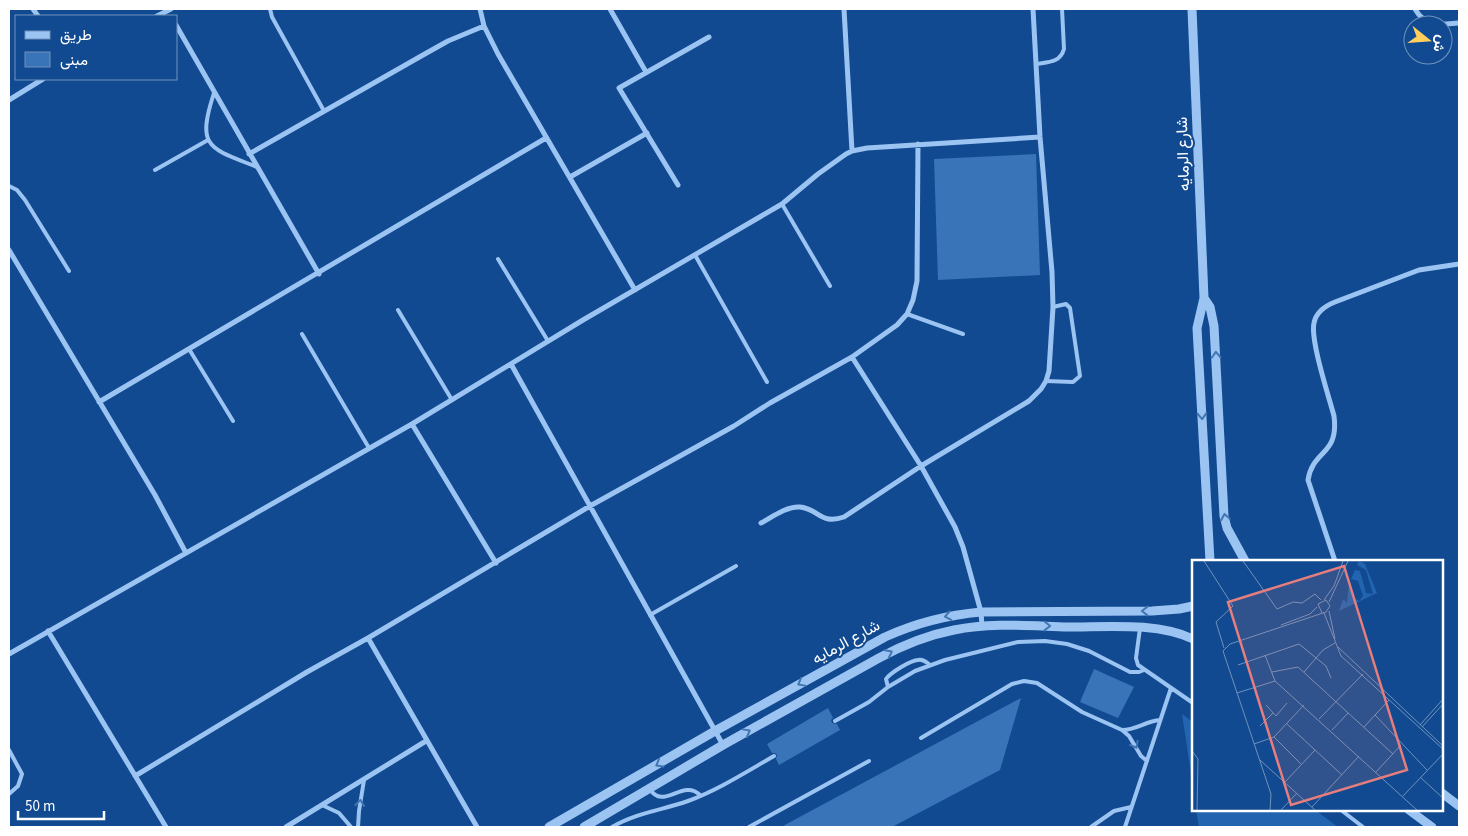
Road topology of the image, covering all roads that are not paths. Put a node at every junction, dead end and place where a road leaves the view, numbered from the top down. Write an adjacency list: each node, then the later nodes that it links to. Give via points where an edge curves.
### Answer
1 (270, 9): 18 (lane)
2 (480, 9): 10 (street)
3 (610, 9): 14 (street)
4 (844, 9): 24 (street)
5 (1033, 9): 13 (street)
6 (1062, 9): 13 (lane, via 1062,54 1054,61)
7 (1192, 9): 40 (street, شارع الرمايه)
8 (1415, 9): 9 (street, via 1420,17 1432,24)
9 (1459, 23)
10 (484, 26): 18 (street, via 448,41); 21 (street)
11 (178, 29): 16 (street)
12 (708, 37): 14 (street)
13 (1036, 64): 20 (street)
14 (646, 72): 19 (street, via 619,88)
15 (41, 80): 17 (street)
16 (214, 93): 22 (lane, via 206,117); 25 (street)
17 (9, 100)
18 (324, 111): 25 (street)
19 (647, 133): 28 (street); 29 (street)
20 (1040, 137): 23 (street); 41 (street)
21 (546, 138): 28 (street); 37 (street)
22 (208, 140): 26 (lane, via 223,154); 27 (lane)
23 (918, 144): 24 (street); 43 (street, via 917,281)
24 (852, 151): 31 (street)
25 (249, 154): 26 (street)
26 (257, 167): 37 (street)
27 (156, 170)
28 (570, 177): 39 (street)
29 (678, 185)
30 (9, 186): 36 (lane, via 25,200)
31 (782, 204): 33 (street); 38 (lane)
32 (9, 250): 53 (street)
33 (695, 255): 39 (street); 51 (lane)
34 (498, 259): 46 (lane)
35 (1459, 264): 63 (street, via 1419,270 1335,302 1323,308 1315,319 1313,337 1335,429 1332,442 1315,460 1308,480)
36 (69, 271)
37 (319, 274): 47 (street)
38 (830, 286)
39 (636, 290): 46 (street)
40 (1204, 298): 61 (street, شارع الرمايه, one-way to 61, via 1196,328); 62 (street, شارع الرمايه, one-way to 40, via 1224,516 1214,326)
41 (1053, 307): 50 (street); 50 (lane, via 1066,304 1070,308 1080,376 1073,382)
42 (398, 310): 52 (lane)
43 (907, 314): 45 (lane); 48 (street, via 897,325)
44 (302, 334): 56 (lane)
45 (963, 334)
46 (548, 341): 49 (street)
47 (189, 349): 53 (street); 54 (lane)
48 (852, 357): 57 (street); 58 (street)
49 (511, 364): 52 (street); 58 (street)
50 (1046, 381): 57 (street, via 1029,401)
51 (767, 382)
52 (452, 400): 55 (street)
53 (99, 402): 60 (street)
54 (233, 421)
55 (412, 424): 56 (street); 64 (street)
56 (370, 448): 60 (street)
57 (921, 466): 59 (street, via 844,517 826,519 803,507 794,507); 67 (street, via 955,527)
58 (590, 506): 64 (street); 68 (street)
59 (761, 523)
60 (186, 552): 71 (street)
61 (1210, 560)
62 (1244, 560)
63 (1335, 560)
64 (496, 563): 72 (street)
65 (736, 566): 68 (lane)
66 (1192, 606): 67 (street, شارع الرمايه, one-way to 67, via 1152,611)
67 (981, 612): 69 (street); 83 (street, شارع الرمايه, one-way to 83, via 953,615 885,636)
68 (650, 615): 83 (street)
69 (982, 626): 70 (street, شارع الرمايه, one-way to 70); 86 (street, شارع الرمايه, one-way to 69, via 898,648 943,632)
70 (1140, 628): 73 (street, شارع الرمايه, via 1166,630); 76 (lane, via 1136,658)
71 (48, 631): 74 (street); 91 (street)
72 (368, 638): 85 (street); 91 (street)
73 (1192, 639)
74 (9, 654)
75 (930, 665): 76 (lane, via 1018,642 1045,641 1089,651 1130,672); 77 (lane); 77 (lane, via 924,660 917,660 890,674 886,679)
76 (1144, 670): 78 (lane)
77 (888, 687): 81 (lane)
78 (1171, 688): 79 (lane); 80 (lane)
79 (1192, 702)
80 (1160, 720): 82 (lane); 90 (lane)
81 (835, 721)
82 (1122, 730): 84 (lane, via 1082,712 1040,685 1024,681 1012,684); 90 (lane, one-way to 90)
83 (715, 731): 86 (street); 107 (street, شارع الرمايه, one-way to 107)
84 (921, 738)
85 (426, 741): 92 (street); 106 (street)
86 (724, 745): 93 (street, شارع الرمايه)
87 (9, 750): 94 (lane, via 22,774 18,786)
88 (774, 756): 96 (lane)
89 (869, 761): 110 (lane)
90 (1147, 761): 99 (lane)
91 (135, 776): 102 (street)
92 (364, 780): 97 (street); 105 (lane, one-way to 92)
93 (650, 789): 96 (lane, via 662,797 689,789); 108 (street, شارع الرمايه)
94 (9, 794)
95 (1443, 794): 98 (street)
96 (700, 795): 109 (lane, via 636,815)
97 (322, 805): 103 (street); 104 (lane, via 339,812)
98 (1459, 806)
99 (1131, 807): 111 (lane, via 1114,811); 112 (lane)
100 (1342, 811): 113 (lane)
101 (1410, 811): 114 (street)
102 (166, 827)
103 (286, 827)
104 (352, 827)
105 (358, 827)
106 (477, 827)
107 (549, 827)
108 (584, 827)
109 (612, 827)
110 (749, 827)
111 (1091, 827)
112 (1125, 827)
113 (1363, 827)
114 (1432, 827)

